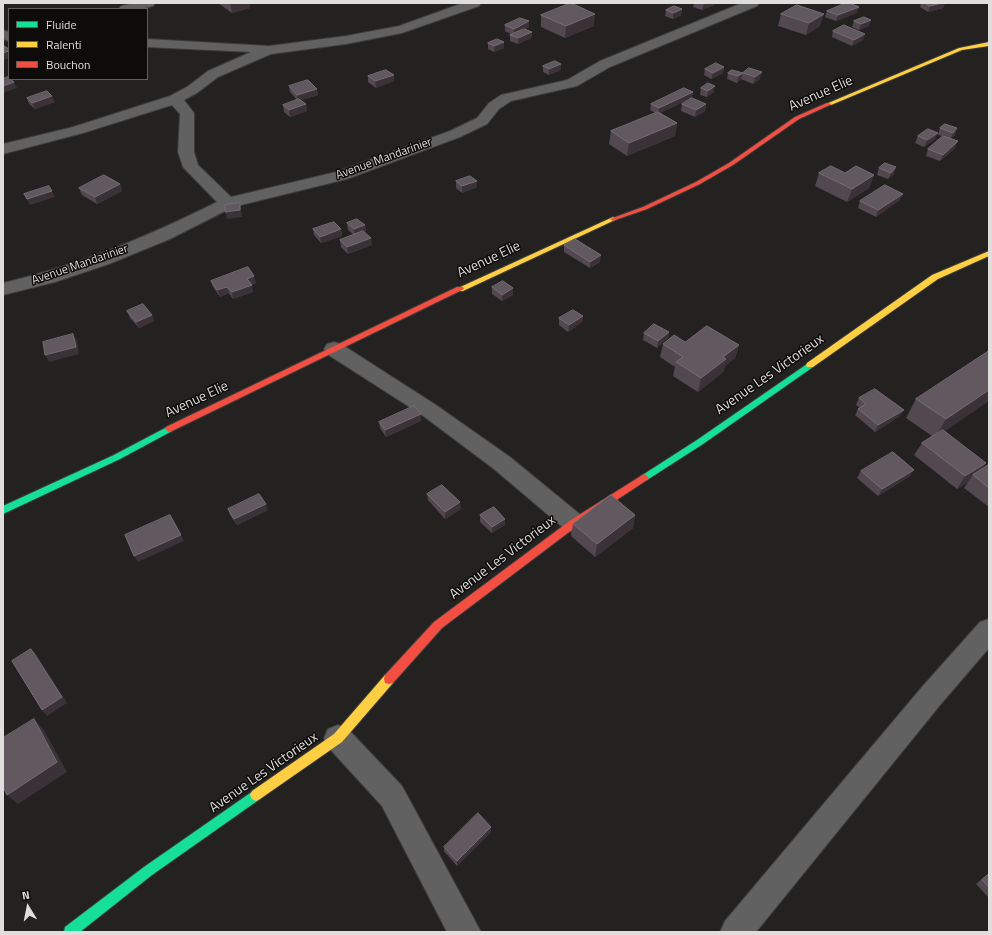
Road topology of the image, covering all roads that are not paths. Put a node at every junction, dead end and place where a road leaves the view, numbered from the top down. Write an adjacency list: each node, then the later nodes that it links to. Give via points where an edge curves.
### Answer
1 (149, 3): 4 (street)
2 (475, 3): 7 (street, via 402,29 346,40)
3 (753, 3): 10 (street, Avenue Mandarinier, via 605,64 572,83 506,98 494,106 482,121 455,134 341,176)
4 (129, 8)
5 (148, 43): 7 (street)
6 (989, 44): 13 (street, Avenue Elie, via 960,49 797,118 737,160 698,183 503,268)
7 (269, 50): 8 (street, via 212,74 192,90)
8 (175, 99): 9 (street, via 78,130); 10 (street, via 187,112 186,152 191,168)
9 (3, 149)
10 (227, 202): 12 (street, Avenue Mandarinier, via 164,235 103,260 49,278)
11 (989, 253): 15 (street, Avenue Les Victorieux, via 935,277 700,442)
12 (3, 289)
13 (334, 349): 14 (street, Avenue Elie); 15 (street, via 429,410 502,463)
14 (3, 510)
15 (574, 522): 17 (street, Avenue Les Victorieux, via 438,625)
16 (989, 630): 20 (street, via 931,696)
17 (338, 738): 18 (street, Avenue Les Victorieux, via 148,871); 19 (street, via 392,796)
18 (70, 932)
19 (465, 932)
20 (736, 932)

